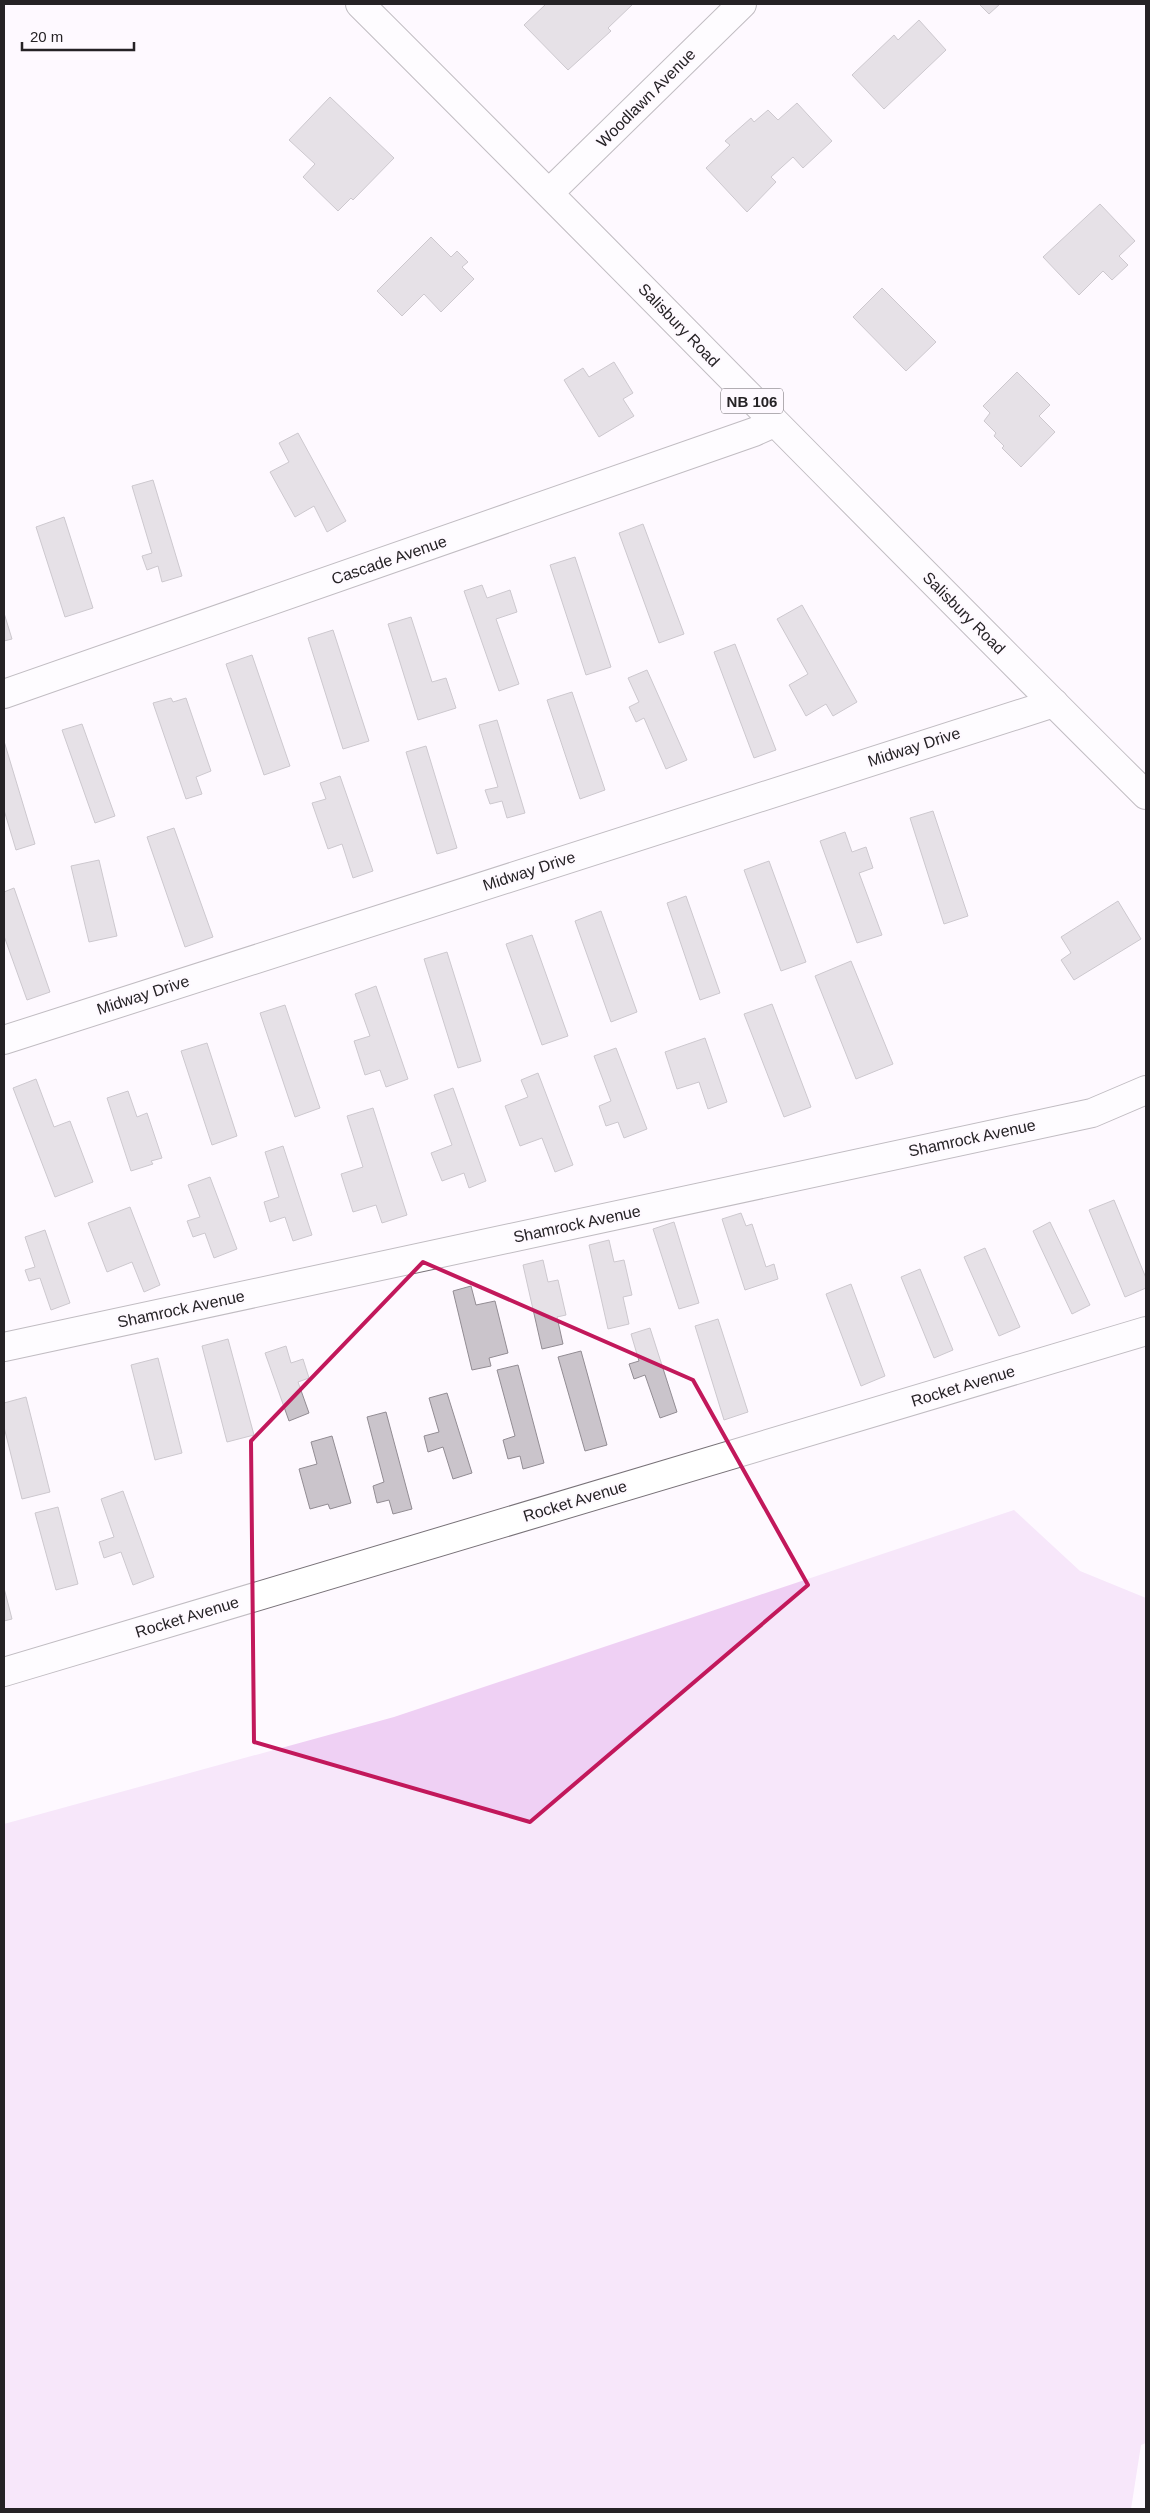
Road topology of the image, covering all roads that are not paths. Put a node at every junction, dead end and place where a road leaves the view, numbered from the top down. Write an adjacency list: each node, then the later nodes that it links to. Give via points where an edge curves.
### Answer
1 (360, 4): 3 (street, Salisbury Road / NB 106)
2 (742, 4): 3 (street, Woodlawn Avenue)
3 (549, 193): 4 (street, Salisbury Road / NB 106)
4 (774, 423): 5 (street, Cascade Avenue); 6 (street, Salisbury Road / NB 106)
5 (4, 694)
6 (1054, 703): 7 (street, Salisbury Road / NB 106); 8 (street, Midway Drive)
7 (1146, 795)
8 (4, 1040)
9 (1146, 1090): 11 (street, Shamrock Avenue, via 1092,1113)
10 (1146, 1331): 12 (street, Rocket Avenue)
11 (4, 1347)
12 (4, 1672)

